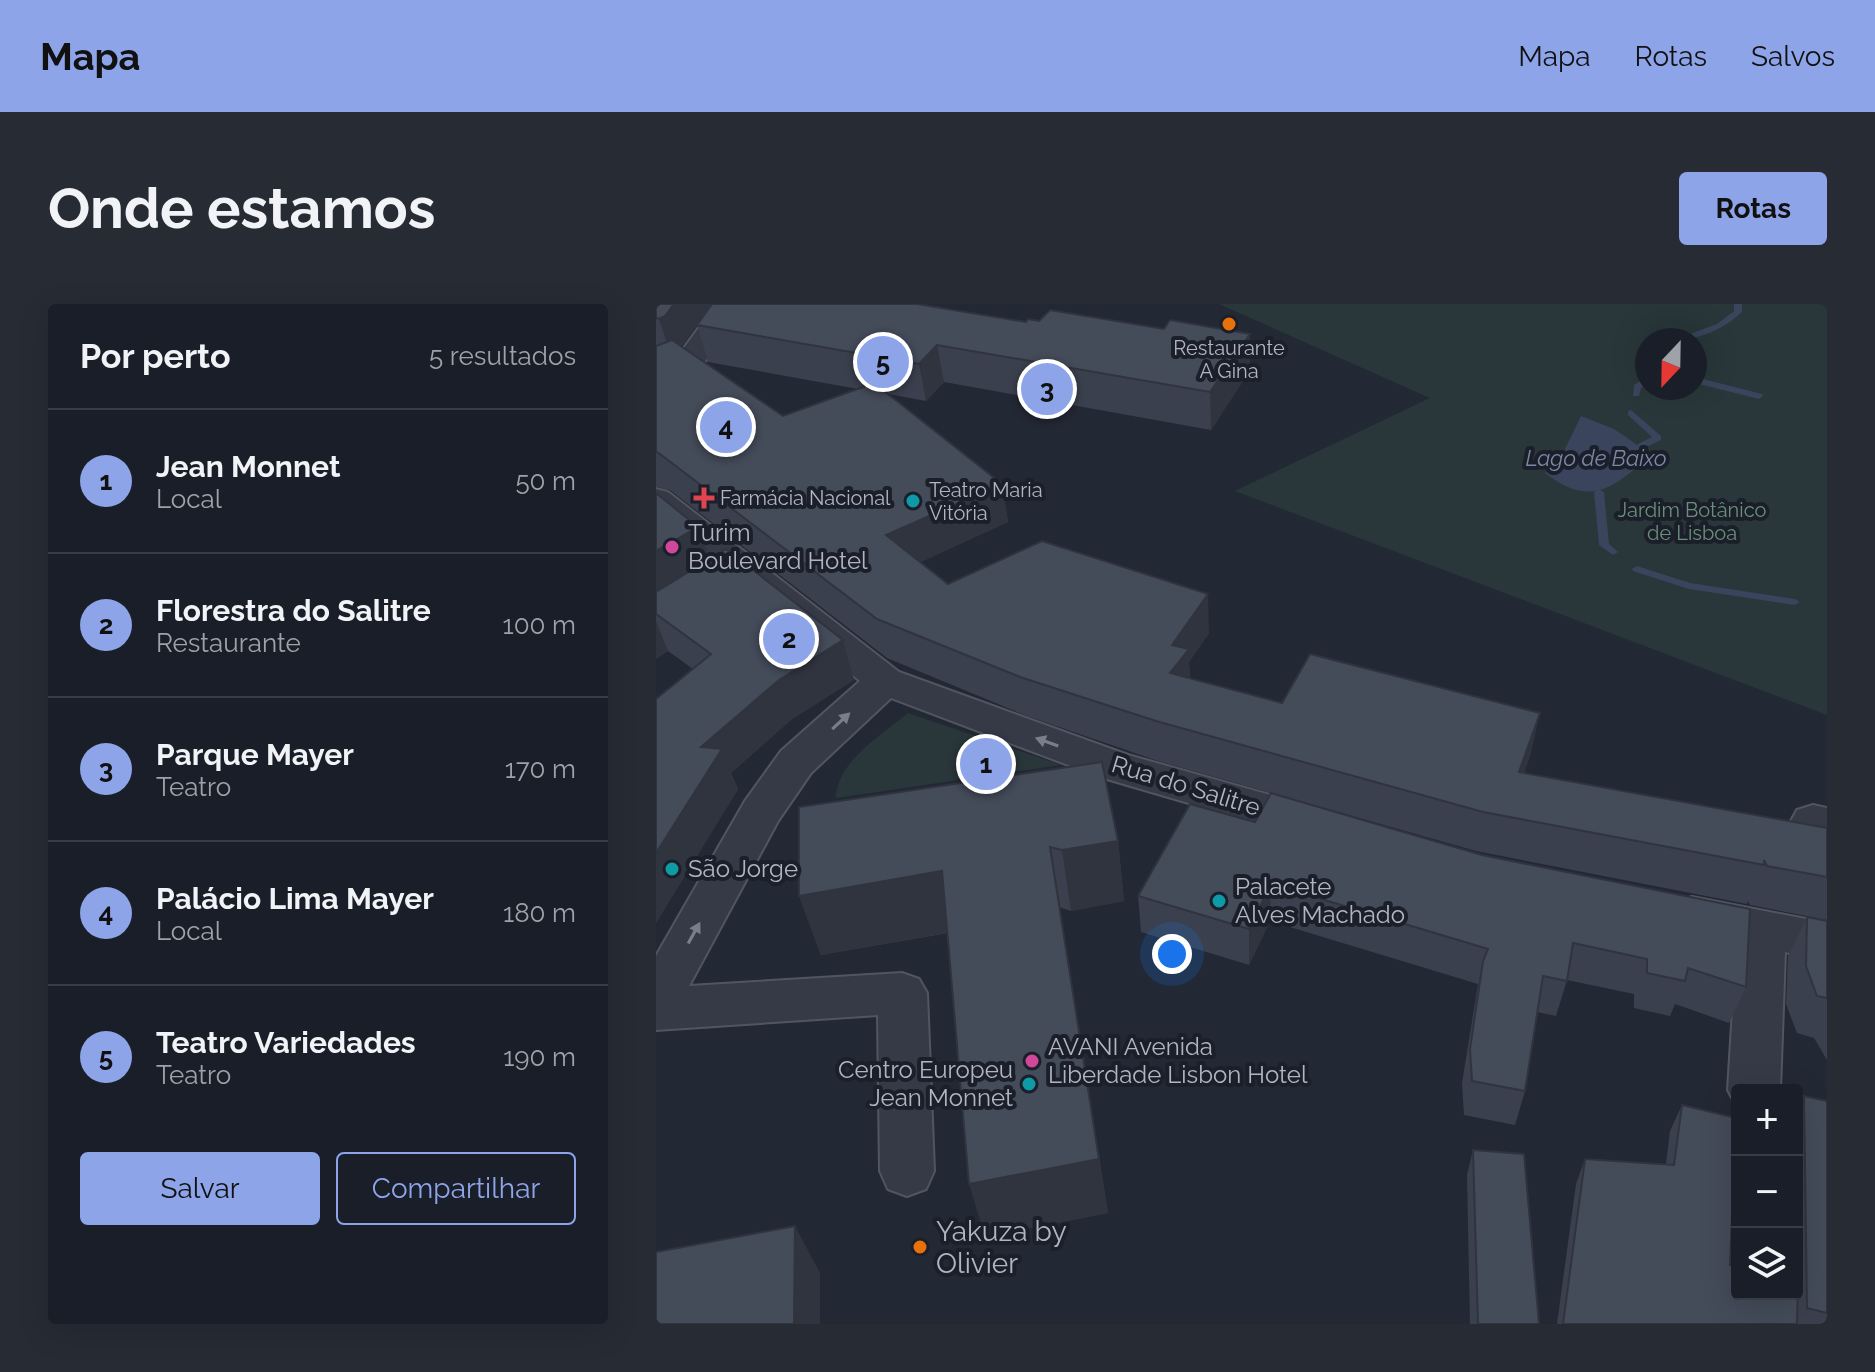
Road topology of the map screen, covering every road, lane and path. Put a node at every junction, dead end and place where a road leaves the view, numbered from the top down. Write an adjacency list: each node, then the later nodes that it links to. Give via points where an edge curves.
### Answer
1 (730, 304): 2 (street, via 690,361)
2 (656, 376)
3 (656, 499): 4 (street, Rua do Salitre, via 728,574)
4 (885, 681): 5 (street, Rua do Salitre, one-way to 4); 11 (street, one-way to 4, via 782,816 796,762)
5 (1115, 766): 6 (street); 7 (street, Rua do Salitre)
6 (1052, 784)
7 (1355, 836)
8 (1656, 908): 9 (street)
9 (1762, 930): 10 (street); 13 (street)
10 (1827, 942)
11 (656, 1001)
12 (656, 1009): 14 (street, via 902,993)
13 (1754, 1084)
14 (907, 1171)

